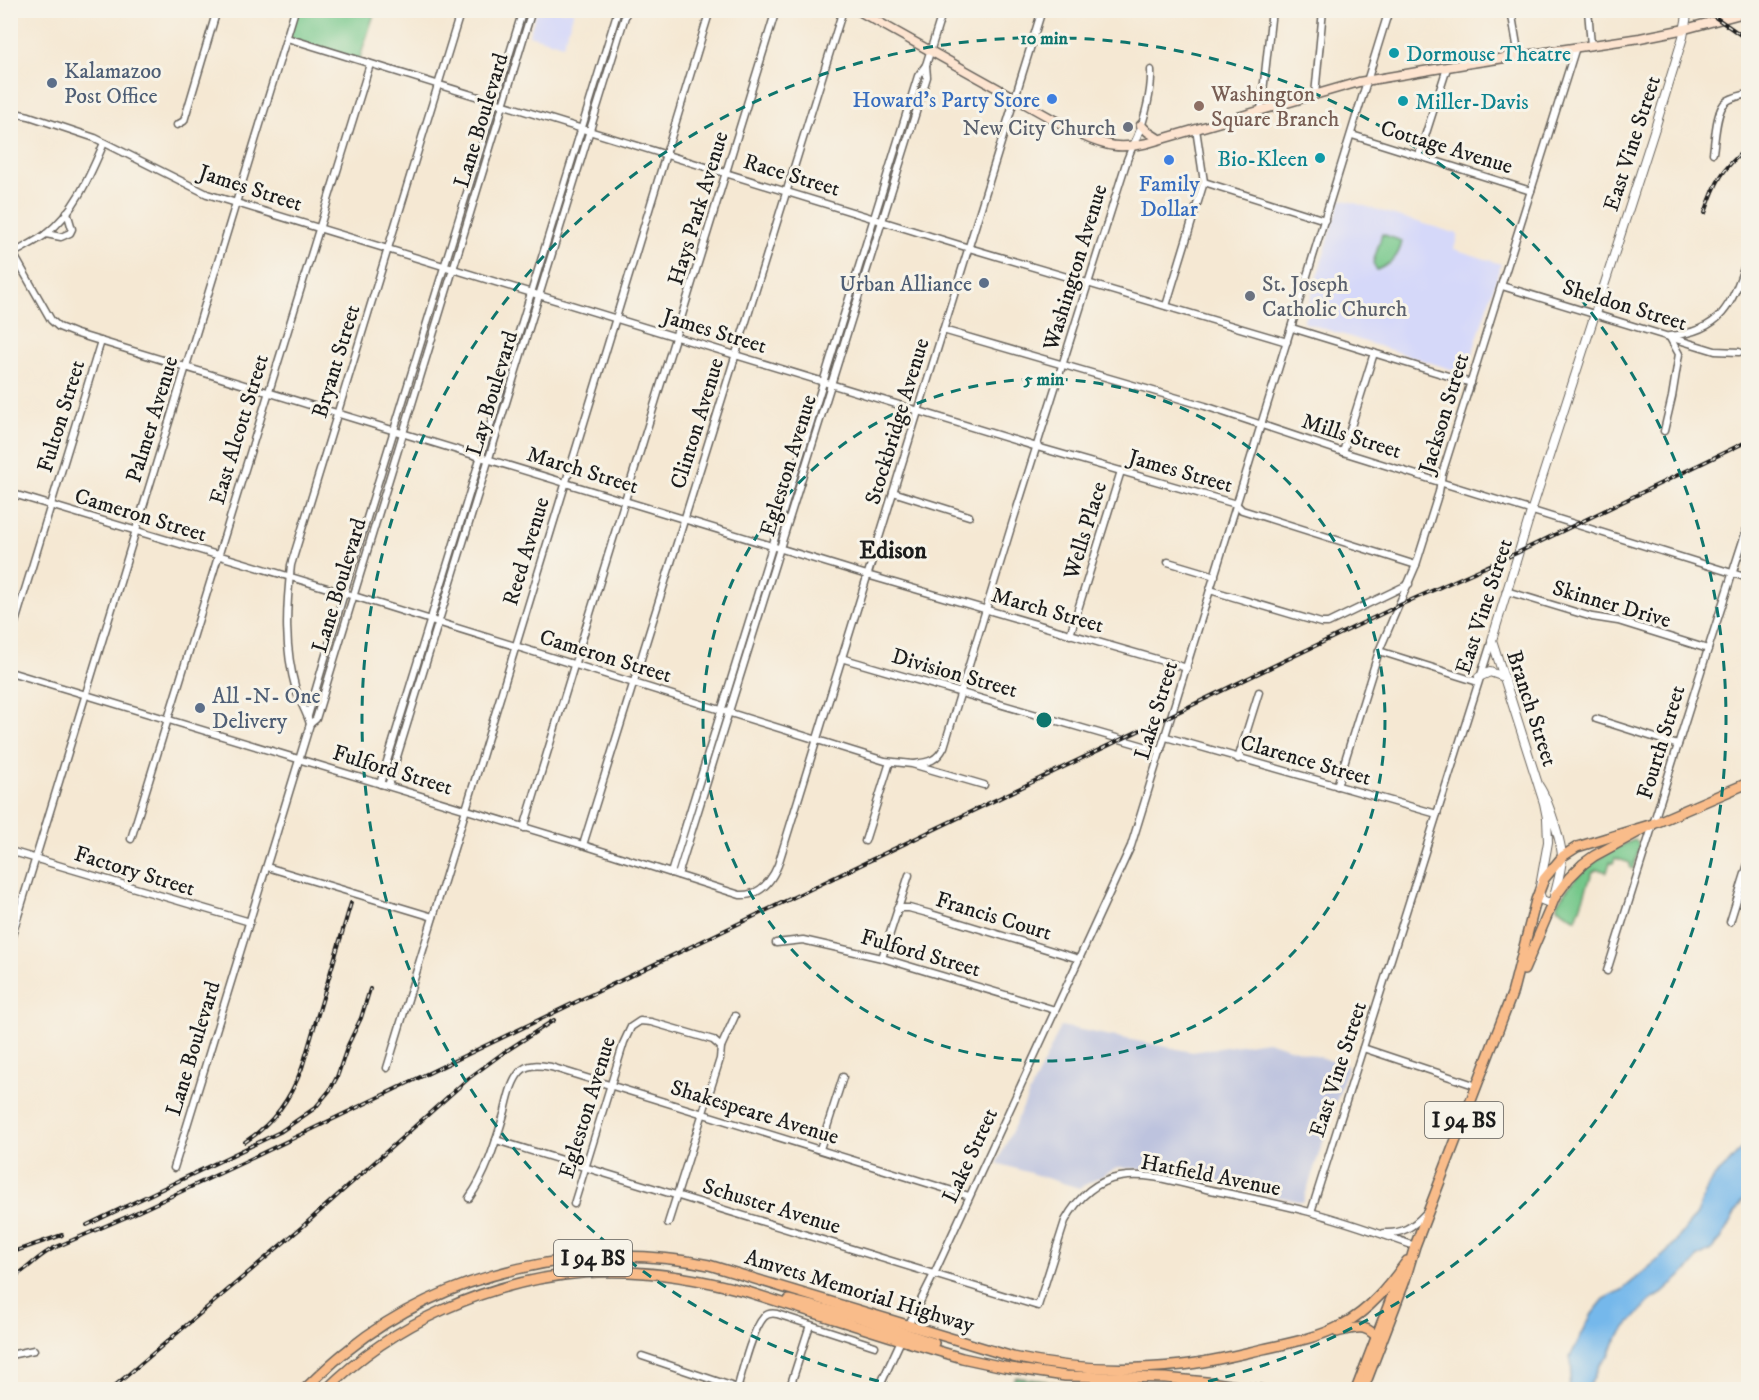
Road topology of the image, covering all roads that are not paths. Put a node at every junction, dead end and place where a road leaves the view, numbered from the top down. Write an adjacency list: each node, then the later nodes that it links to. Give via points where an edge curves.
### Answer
1 (217, 10): 42 (street, via 184,121)
2 (296, 10): 22 (street, Palmer Avenue)
3 (461, 10): 34 (street, Bryant Street)
4 (618, 10): 25 (street, Lay Boulevard)
5 (627, 10): 26 (street, Lay Boulevard)
6 (710, 10): 54 (street, Reed Avenue)
7 (776, 10): 56 (street, Hays Park Avenue)
8 (843, 10): 61 (street, Clinton Avenue)
9 (857, 10): 27 (main road)
10 (942, 10): 27 (street, Egleston Avenue)
11 (1042, 10): 37 (street, Stockbridge Avenue)
12 (1272, 10): 40 (street)
13 (1323, 10): 36 (street)
14 (1389, 10): 33 (street, Lake Street)
15 (1511, 10): 28 (street)
16 (1588, 10): 23 (street)
17 (1689, 10): 21 (street, East Vine Street)
18 (523, 11): 19 (street); 38 (street, Lane Boulevard)
19 (532, 12): 39 (street, Lane Boulevard)
20 (1749, 12): 21 (main road)
21 (1685, 29): 23 (main road); 84 (street, East Vine Street)
22 (287, 38): 29 (street, Race Street); 62 (street, Palmer Avenue)
23 (1591, 45): 24 (main road)
24 (1576, 47): 28 (main road); 60 (street, Jackson Street)
25 (606, 48): 26 (street); 44 (street, Lay Boulevard)
26 (615, 51): 46 (street, Lay Boulevard)
27 (930, 51): 30 (street, Egleston Avenue); 37 (main road)
28 (1519, 57): 31 (main road)
29 (370, 64): 34 (street, Race Street); 69 (street, East Alcott Street)
30 (926, 65): 48 (street, Egleston Avenue, via 918,76); 49 (street, Egleston Avenue, via 927,77)
31 (1447, 68): 33 (main road); 55 (street)
32 (1151, 70): 43 (street, Washington Avenue, via 1151,89)
33 (1369, 80): 36 (main road); 47 (street, Lake Street)
34 (438, 85): 38 (street, Race Street); 72 (street, Bryant Street)
35 (1749, 94): 53 (street, via 1725,102)
36 (1315, 95): 40 (main road)
37 (1015, 100): 52 (main road, via 1085,137 1115,147); 71 (street, Stockbridge Avenue)
38 (495, 103): 39 (street, Race Street); 58 (street, Lane Boulevard)
39 (503, 106): 44 (street, Race Street); 59 (street, Lane Boulevard)
40 (1261, 110): 45 (main road)
41 (10, 112): 51 (street, James Street, via 78,131)
42 (177, 125)
43 (1141, 126): 50 (main road); 52 (street, Washington Avenue)
44 (582, 129): 46 (street, Race Street); 64 (street, Lay Boulevard)
45 (1196, 129): 50 (main road); 57 (street)
46 (590, 132): 54 (street, Race Street); 65 (street, Lay Boulevard)
47 (1352, 135): 55 (street, Cottage Avenue); 67 (street, Lake Street)
48 (900, 136): 49 (street); 66 (street, Egleston Avenue)
49 (908, 139): 68 (street, Egleston Avenue)
50 (1159, 140): 52 (main road)
51 (104, 143): 62 (street, James Street, via 194,189); 63 (street)
52 (1131, 147): 77 (street, Washington Avenue)
53 (1713, 153)
54 (666, 154): 56 (street, Race Street); 85 (street, Reed Avenue)
55 (1419, 155): 60 (street, Cottage Avenue)
56 (726, 172): 61 (street, Race Street); 89 (street, Hays Park Avenue)
57 (1204, 182): 67 (street); 83 (street)
58 (469, 186): 59 (street); 75 (street, Lane Boulevard)
59 (478, 188): 76 (street, Lane Boulevard)
60 (1531, 191): 78 (street, Jackson Street)
61 (787, 192): 66 (street, Race Street); 96 (street, Clinton Avenue)
62 (236, 203): 69 (street, James Street); 98 (street, Palmer Avenue)
63 (68, 212): 70 (street); 70 (street, via 70,233 62,237)
64 (556, 212): 65 (street); 79 (street, Lay Boulevard)
65 (565, 214): 80 (street, Lay Boulevard)
66 (874, 219): 68 (street, Race Street); 81 (street, Egleston Avenue)
67 (1325, 220): 86 (street, Lake Street)
68 (882, 221): 71 (street, Race Street); 82 (street, Egleston Avenue)
69 (318, 228): 72 (street, James Street); 104 (street, East Alcott Street)
70 (46, 234): 73 (street)
71 (969, 248): 77 (street, Race Street); 87 (street, Stockbridge Avenue)
72 (387, 249): 75 (street, James Street); 106 (street, Bryant Street)
73 (12, 251): 90 (street, March Street, via 51,320 59,327)
74 (1749, 257): 88 (street, via 1737,291 1716,319 1693,333)
75 (445, 266): 76 (street, James Street); 92 (street, Lane Boulevard)
76 (453, 269): 79 (street, James Street); 93 (street, Lane Boulevard)
77 (1088, 283): 83 (street, Race Street); 97 (street, Washington Avenue)
78 (1502, 286): 84 (street, Sheldon Street); 102 (street, Jackson Street)
79 (531, 293): 80 (street, James Street); 99 (street, Lay Boulevard)
80 (539, 295): 85 (street, James Street); 100 (street, Lay Boulevard)
81 (848, 301): 82 (street); 101 (street, Egleston Avenue)
82 (856, 304): 103 (street, Egleston Avenue)
83 (1166, 306): 91 (street, Race Street)
84 (1595, 314): 88 (street, Sheldon Street); 125 (street, East Vine Street)
85 (615, 318): 89 (street, James Street); 118 (street, Reed Avenue)
86 (1292, 328): 91 (street, Lake Street); 95 (street)
87 (943, 330): 97 (street, Mills Street); 105 (street, Stockbridge Avenue)
88 (1669, 336): 94 (street, Sheldon Street, via 1715,351); 109 (street, via 1679,354)
89 (676, 337): 96 (street, James Street); 122 (street, Hays Park Avenue)
90 (101, 341): 98 (street, March Street); 124 (street, Fulton Street)
91 (1287, 342): 107 (street, Lake Street)
92 (420, 347): 93 (street); 108 (street, Lane Boulevard)
93 (428, 350): 110 (street, Lane Boulevard)
94 (1739, 352)
95 (1374, 353): 102 (street); 112 (street)
96 (736, 355): 101 (street, James Street); 129 (street, Clinton Avenue)
97 (1063, 365): 107 (street, Mills Street); 111 (street, Washington Avenue)
98 (186, 366): 104 (street, March Street); 131 (street, Palmer Avenue)
99 (506, 376): 100 (street); 113 (street, Lay Boulevard)
100 (514, 379): 114 (street, Lay Boulevard)
101 (823, 382): 103 (street, James Street); 115 (street, Egleston Avenue)
102 (1471, 383): 119 (street, Jackson Street)
103 (831, 384): 105 (street, James Street); 116 (street, Egleston Avenue)
104 (268, 392): 106 (street, March Street); 136 (street, East Alcott Street)
105 (918, 411): 111 (street, James Street); 120 (street, Stockbridge Avenue)
106 (338, 413): 108 (street, March Street); 142 (street, Bryant Street)
107 (1261, 425): 112 (street, Mills Street); 123 (street, Lake Street)
108 (395, 430): 110 (street, March Street); 126 (street, Lane Boulevard)
109 (1664, 431)
110 (403, 433): 113 (street, March Street); 128 (street, Lane Boulevard)
111 (1036, 447): 117 (street, James Street); 149 (street, Washington Avenue)
112 (1343, 452): 119 (street, Mills Street)
113 (481, 456): 114 (street, March Street); 132 (street, Lay Boulevard)
114 (489, 459): 118 (street, March Street); 133 (street, Lay Boulevard)
115 (797, 464): 116 (street); 134 (street, Egleston Avenue)
116 (806, 466): 135 (street, Egleston Avenue)
117 (1121, 471): 123 (street, James Street); 154 (street, Wells Place)
118 (565, 482): 122 (street, March Street); 157 (street, Reed Avenue)
119 (1440, 482): 125 (street, Mills Street); 138 (street, Jackson Street)
120 (893, 492): 127 (street); 140 (street, Stockbridge Avenue)
121 (10, 493): 124 (street, Cameron Street)
122 (625, 501): 129 (street, March Street); 161 (street, Hays Park Avenue)
123 (1236, 504): 138 (street, James Street, via 1242,510); 141 (street, Lake Street)
124 (51, 505): 131 (street, Cameron Street); 155 (street, Fulton Street)
125 (1531, 512): 139 (street, Mills Street); 146 (street, East Vine Street)
126 (368, 515): 128 (street); 147 (street, Lane Boulevard)
127 (969, 516)
128 (377, 517): 148 (street, Lane Boulevard)
129 (685, 519): 134 (street, March Street); 166 (street, Clinton Avenue)
130 (1749, 525): 139 (street, Fourth Street)
131 (136, 531): 136 (street, Cameron Street); 169 (street, Palmer Avenue)
132 (456, 539): 133 (street); 150 (street, Lay Boulevard)
133 (464, 542): 151 (street, Lay Boulevard)
134 (772, 546): 135 (street, March Street); 152 (street, Egleston Avenue)
135 (780, 548): 140 (street, March Street); 153 (street, Egleston Avenue)
136 (218, 556): 142 (street, Cameron Street); 175 (street, East Alcott Street)
137 (1168, 562): 141 (street)
138 (1416, 565): 144 (street, Jackson Street)
139 (1733, 574): 143 (street, Mills Street); 158 (street, Fourth Street)
140 (867, 575): 149 (street, March Street); 160 (street, Stockbridge Avenue)
141 (1215, 576): 145 (street, Lake Street)
142 (290, 577): 147 (street, Cameron Street); 174 (street, Bryant Street, via 286,610 288,647 298,695)
143 (1749, 578)
144 (1409, 584): 145 (street, via 1328,623); 159 (street, Jackson Street)
145 (1210, 590): 162 (street, Lake Street)
146 (1506, 591): 156 (street, East Vine Street); 158 (street, Skinner Drive)
147 (344, 593): 148 (street, Cameron Street); 174 (street, Lane Boulevard)
148 (353, 597): 150 (street, Cameron Street); 177 (street, Lane Boulevard, via 316,719)
149 (986, 610): 154 (street, March Street); 167 (street, Washington Avenue)
150 (431, 620): 151 (street, Cameron Street); 170 (street, Lay Boulevard)
151 (439, 623): 157 (street, Cameron Street); 171 (street, Lay Boulevard)
152 (746, 627): 153 (street); 172 (street, Egleston Avenue)
153 (755, 630): 173 (street, Egleston Avenue)
154 (1070, 635): 162 (street, March Street)
155 (10, 639)
156 (1492, 640): 164 (street, Branch Street); 165 (street, East Vine Street)
157 (515, 646): 161 (street, Cameron Street); 194 (street, Reed Avenue)
158 (1708, 649): 180 (street, Fourth Street)
159 (1379, 651): 165 (street); 190 (street, Jackson Street)
160 (842, 658): 167 (street, Division Street); 179 (street, Stockbridge Avenue)
161 (574, 664): 166 (street, Cameron Street); 197 (street, Hays Park Avenue)
162 (1187, 668): 178 (street, Lake Street)
163 (10, 672): 169 (street, Fulford Street)
164 (1504, 677): 165 (street, via 1487,672); 191 (street, Branch Street)
165 (1478, 679): 195 (street, East Vine Street)
166 (634, 683): 172 (street, Cameron Street); 200 (street, Clinton Avenue)
167 (960, 692): 181 (street, Division Street); 185 (street, Washington Avenue, via 940,754 931,762)
168 (1259, 692): 182 (street)
169 (86, 694): 175 (street, Fulford Street); 202 (street, Palmer Avenue)
170 (405, 704): 171 (street); 187 (street, Lay Boulevard)
171 (413, 707): 189 (street, Lay Boulevard)
172 (721, 710): 173 (street, Cameron Street); 192 (street, Egleston Avenue)
173 (729, 713): 179 (street, Cameron Street); 193 (street, Egleston Avenue)
174 (308, 716): 177 (street, Bryant Street)
175 (168, 719): 183 (street, Fulford Street); 198 (street, East Alcott Street)
176 (1596, 719): 180 (street)
177 (310, 724): 183 (street, Lane Boulevard)
178 (1166, 737): 181 (street, Lake Street); 182 (street, Clarence Street)
179 (816, 739): 184 (street, Cameron Street); 209 (street, Stockbridge Avenue, via 778,865)
180 (1678, 745): 196 (street, Fourth Street)
181 (1161, 751): 219 (street, Lake Street, via 1131,846)
182 (1238, 759): 190 (street, Clarence Street)
183 (299, 760): 187 (street, Fulford Street); 205 (street, Lane Boulevard)
184 (890, 762): 185 (street, Cameron Street); 199 (street)
185 (912, 764): 188 (street, Cameron Street)
186 (1749, 783): 196 (main road, I 94 BS)
187 (380, 784): 189 (street, Fulford Street)
188 (984, 785)
189 (388, 786): 194 (street, Fulford Street)
190 (1336, 786): 195 (street, Clarence Street)
191 (1539, 786): 203 (street, Branch Street); 210 (street, Branch Street, via 1548,842)
192 (696, 792): 193 (street); 206 (street, Egleston Avenue)
193 (704, 794): 207 (street, Egleston Avenue)
194 (465, 810): 197 (street, Fulford Street); 213 (street, Reed Avenue)
195 (1437, 814): 225 (street, East Vine Street)
196 (1653, 824): 203 (main road, I 94 BS, via 1587,843); 211 (main road, I 94 BS, via 1583,864); 220 (street, Fourth Street)
197 (524, 828): 200 (street, Fulford Street)
198 (131, 839)
199 (865, 841)
200 (583, 845): 206 (street, Fulford Street)
201 (10, 851): 202 (street, Factory Street)
202 (36, 858): 214 (street, Factory Street); 216 (street, Palmer Avenue)
203 (1562, 858): 210 (main road, I 94 BS); 211 (street, Branch Street)
204 (1749, 864): 215 (street)
205 (267, 867): 213 (street); 214 (street, Lane Boulevard)
206 (671, 873): 207 (street, Fulford Street)
207 (678, 875): 209 (street, Fulford Street, via 740,895)
208 (909, 875): 212 (street)
209 (763, 888)
210 (1539, 889): 211 (street, via 1542,900); 221 (main road, I 94 BS)
211 (1552, 904): 221 (main road, I 94 BS)
212 (897, 908): 218 (street); 219 (street, Francis Court, via 931,914)
213 (433, 918): 226 (street, Reed Avenue)
214 (249, 922): 233 (street, Lane Boulevard)
215 (1730, 922)
216 (10, 942)
217 (776, 943): 218 (street, Fulford Street, via 803,940)
218 (882, 958): 222 (street, Fulford Street)
219 (1079, 959): 222 (street, Lake Street)
220 (1607, 971)
221 (1512, 994): 229 (main road, I 94 BS)
222 (1055, 1010): 236 (street, Lake Street)
223 (735, 1016): 224 (street)
224 (722, 1047): 228 (street, Egleston Avenue, via 713,1040 644,1020 637,1022 627,1035); 230 (street)
225 (1363, 1048): 229 (street); 240 (street, East Vine Street)
226 (387, 1068)
227 (843, 1077): 232 (street)
228 (611, 1085): 230 (street, Shakespeare Avenue); 231 (street, Shakespeare Avenue, via 551,1067 530,1066 520,1071 515,1080); 234 (street, Egleston Avenue)
229 (1477, 1086): 239 (main road, I 94 BS)
230 (702, 1114): 232 (street, Shakespeare Avenue); 235 (street)
231 (496, 1140): 234 (street, Schuster Avenue); 237 (street)
232 (820, 1149): 236 (street, Shakespeare Avenue)
233 (174, 1168)
234 (586, 1168): 235 (street, Schuster Avenue); 238 (street, Egleston Avenue)
235 (676, 1195): 241 (street); 245 (street, Schuster Avenue)
236 (969, 1196): 245 (street, Lake Street)
237 (469, 1198)
238 (574, 1204)
239 (1429, 1209): 242 (street, via 1410,1228); 243 (main road, I 94 BS)
240 (1311, 1212): 242 (street, Hatfield Avenue); 246 (street, Hatfield Avenue, via 1149,1176 1114,1179 1092,1189 1071,1210)
241 (668, 1223)
242 (1380, 1233): 243 (street, Hatfield Avenue)
243 (1415, 1246): 244 (main road, I 94 BS); 250 (main road, I 94 BS, via 1404,1283)
244 (1407, 1261): 249 (main road, Amvets Memorial Highway / I 94 BS, via 1366,1308 1343,1325); 250 (main road, I 94 BS)
245 (934, 1274): 246 (street, Schuster Avenue); 248 (street, Lake Street)
246 (1038, 1306)
247 (810, 1325): 251 (street); 257 (street, via 773,1313 764,1316 752,1340); 258 (street)
248 (904, 1333): 249 (main road, Amvets Memorial Highway / I 94 BS, via 1037,1362 1118,1368 1183,1365); 255 (main road, Amvets Memorial Highway / I 94 BS, via 709,1265 626,1256 585,1258 501,1272 435,1297 369,1334); 256 (main road, Amvets Memorial Highway / I 94 BS, via 806,1303 772,1299 717,1283 661,1274 582,1273 532,1281 476,1297 432,1316 377,1348); 259 (street, Lake Street); 260 (main road, Amvets Memorial Highway / I 94 BS, via 962,1358 1044,1374 1181,1379)
249 (1312, 1337): 250 (main road, I 94 BS, via 1357,1327 1367,1328)
250 (1378, 1339): 261 (main road, I 94 BS); 262 (main road, I 94 BS)
251 (874, 1346)
252 (34, 1350): 253 (street)
253 (10, 1355)
254 (642, 1356): 257 (street)
255 (304, 1389)
256 (326, 1389)
257 (739, 1389)
258 (789, 1389)
259 (879, 1389)
260 (1263, 1389)
261 (1356, 1389)
262 (1363, 1389)

